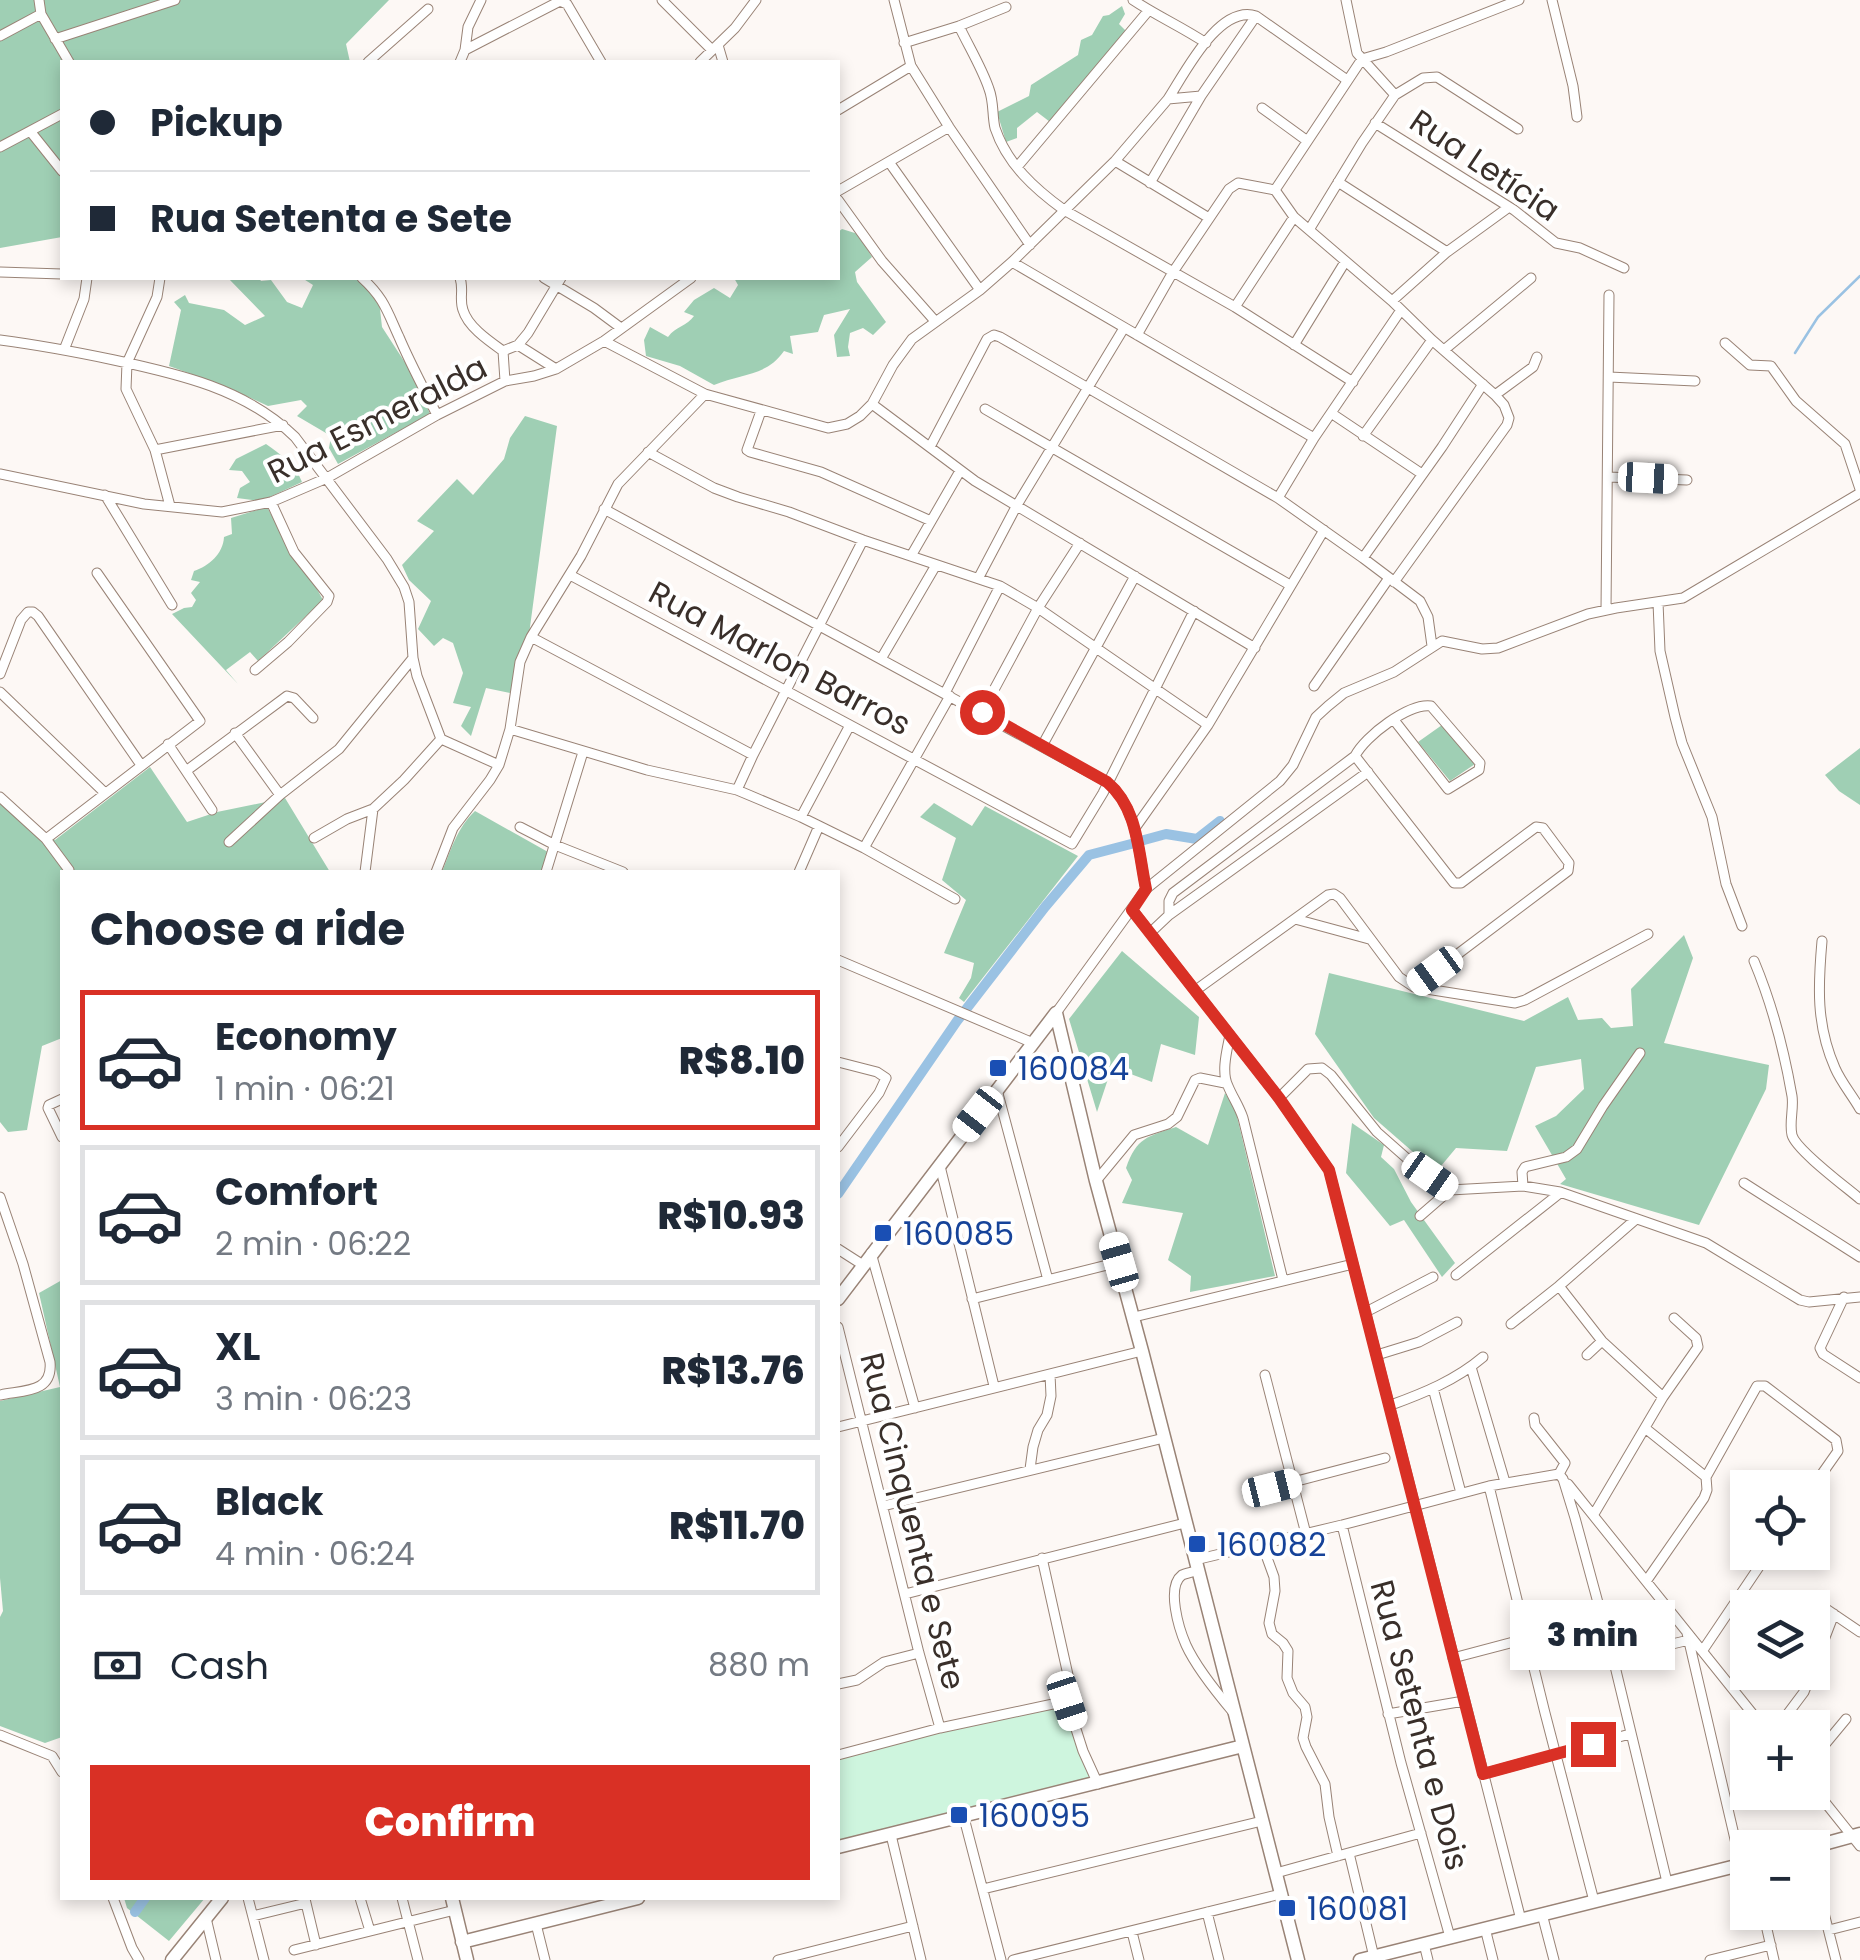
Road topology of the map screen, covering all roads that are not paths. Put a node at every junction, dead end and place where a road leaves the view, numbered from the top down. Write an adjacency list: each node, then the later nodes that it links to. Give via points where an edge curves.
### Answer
1 (39, 0): 14 (street)
2 (175, 0): 18 (street)
3 (481, 0): 22 (street)
4 (662, 0): 21 (street)
5 (894, 0): 19 (street)
6 (1133, 0): 13 (street)
7 (1346, 0): 23 (street)
8 (1519, 0): 23 (street)
9 (1552, 0): 38 (street)
10 (752, 1): 21 (street)
11 (1006, 7): 16 (street)
12 (428, 9): 25 (street)
13 (1149, 10): 20 (street); 48 (street)
14 (41, 14): 17 (street); 18 (street)
15 (1256, 16): 20 (street, via 1230,19); 31 (street); 33 (street)
16 (959, 26): 19 (street); 48 (street, via 989,87 1000,139)
17 (0, 36)
18 (55, 39): 24 (street)
19 (904, 43): 30 (street)
20 (1206, 43): 34 (street)
21 (715, 47): 28 (street); 29 (street)
22 (465, 50): 26 (street); 27 (street, via 560,0)
23 (1362, 58): 31 (street); 32 (street)
24 (68, 60)
25 (370, 60)
26 (461, 60)
27 (600, 60)
28 (702, 60)
29 (723, 60)
30 (911, 66): 36 (street); 40 (street)
31 (1347, 80): 43 (street)
32 (1395, 94): 39 (street); 41 (street, Rua Letícia, via 1437,77)
33 (1202, 96): 34 (street); 49 (street)
34 (1168, 99): 45 (street)
35 (1262, 108): 43 (street)
36 (840, 109)
37 (60, 115): 42 (street)
38 (1577, 118)
39 (1375, 123): 50 (street); 54 (street, Rua Letícia)
40 (949, 127): 46 (street); 59 (street)
41 (1518, 129)
42 (30, 131): 44 (street); 47 (street)
43 (1306, 140): 52 (street)
44 (0, 146)
45 (1115, 161): 49 (street); 55 (street)
46 (889, 162): 51 (street); 74 (street)
47 (60, 168)
48 (1018, 168): 55 (street)
49 (1150, 182): 57 (street)
50 (1338, 182): 58 (street); 60 (street)
51 (840, 190)
52 (1275, 190): 56 (street); 57 (street, via 1238,183)
53 (840, 203): 79 (street)
54 (1509, 208): 60 (street); 63 (street, Rua Letícia, via 1556,243)
55 (1064, 210): 59 (street); 65 (street)
56 (1294, 217): 58 (street); 77 (street)
57 (1209, 218): 65 (street)
58 (1309, 230): 62 (street)
59 (1030, 245): 61 (street)
60 (1447, 252): 76 (street)
61 (1012, 262): 74 (street); 81 (street)
62 (1346, 262): 76 (street); 88 (street)
63 (1624, 268)
64 (0, 272): 66 (street)
65 (1174, 272): 77 (street); 82 (street)
66 (60, 274)
67 (1531, 278): 90 (street)
68 (88, 280): 89 (street)
69 (160, 280): 93 (street)
70 (364, 280): 107 (street, via 383,301)
71 (461, 280): 91 (street, via 464,314)
72 (684, 280): 80 (street, Rua Esmeralda)
73 (559, 281): 80 (street); 87 (street)
74 (980, 290): 79 (street)
75 (1609, 296): 95 (street)
76 (1392, 301): 78 (street)
77 (1235, 307): 88 (street)
78 (1400, 310): 84 (street); 98 (street)
79 (934, 321): 103 (street, via 912,339)
80 (620, 328): 85 (street, Rua Esmeralda)
81 (1124, 328): 82 (street); 100 (street)
82 (1137, 335): 110 (street)
83 (0, 340): 89 (street)
84 (1432, 340): 90 (street); 109 (street)
85 (604, 342): 94 (street, Rua Esmeralda); 101 (street)
86 (1725, 343): 121 (street, via 1750,365 1772,366 1796,400 1842,440)
87 (518, 345): 91 (street); 94 (street)
88 (1294, 345): 98 (street)
89 (64, 350): 93 (street)
90 (1444, 350): 99 (street)
91 (503, 351): 96 (street)
92 (1538, 357): 102 (street)
93 (127, 364): 108 (street, via 224,391); 113 (street, via 126,389)
94 (556, 368): 96 (street, Rua Esmeralda)
95 (1609, 377): 97 (street); 118 (street)
96 (505, 381): 107 (street, Rua Esmeralda)
97 (1695, 381)
98 (1353, 382): 106 (street)
99 (1483, 384): 102 (street); 117 (street)
100 (1088, 386): 111 (street); 112 (street, via 994,335); 123 (street)
101 (705, 394): 105 (street); 114 (street)
102 (1495, 395): 139 (street, via 1507,411 1507,425)
103 (872, 404): 105 (street, via 847,424 828,428); 112 (street)
104 (985, 409): 111 (street)
105 (761, 411): 128 (street, via 750,452 821,472)
106 (1331, 413): 109 (street); 110 (street)
107 (437, 415): 119 (street, Rua Esmeralda)
108 (284, 425): 113 (street); 119 (street)
109 (1363, 436): 117 (street)
110 (1314, 438): 123 (street)
111 (1053, 447): 125 (street); 140 (street)
112 (930, 448): 115 (street)
113 (155, 450): 126 (street)
114 (648, 452): 127 (street); 130 (street, via 714,488)
115 (960, 471): 125 (street); 128 (street)
116 (0, 474): 122 (street, Rua Esmeralda)
117 (1422, 474): 133 (street)
118 (1608, 476): 120 (street); 145 (street)
119 (326, 478): 124 (street, Rua Esmeralda); 152 (street, via 404,588)
120 (1687, 480)
121 (1860, 491): 142 (street, via 1696,592)
122 (106, 495): 126 (street, Rua Esmeralda); 143 (street)
123 (1278, 498): 129 (street)
124 (270, 502): 126 (street, Rua Esmeralda, via 222,512); 154 (street, via 294,552 329,596)
125 (1017, 505): 131 (street); 138 (street)
126 (170, 506)
127 (604, 509): 136 (street); 147 (street)
128 (931, 521): 132 (street)
129 (1324, 530): 133 (street); 140 (street)
130 (863, 540): 132 (street); 147 (street)
131 (1080, 543): 137 (street); 144 (street)
132 (911, 556): 134 (street)
133 (1362, 558): 139 (street)
134 (936, 565): 138 (street); 153 (street)
135 (97, 573): 169 (street, via 200,721)
136 (570, 574): 148 (street); 157 (street, Rua Marlon Barros)
137 (1135, 576): 146 (street); 150 (street)
138 (979, 577): 141 (street)
139 (1391, 580): 149 (street, via 1425,607); 156 (street)
140 (1290, 585): 151 (street)
141 (1000, 586): 144 (street); 160 (street)
142 (1658, 602): 145 (street); 206 (street, via 1660,651 1675,717 1712,816)
143 (172, 605)
144 (1038, 608): 150 (street); 161 (street)
145 (1606, 610): 149 (street, via 1498,648 1442,641)
146 (1194, 611): 151 (street); 158 (street)
147 (821, 626): 153 (street); 157 (street)
148 (531, 637): 166 (street, via 520,662); 172 (street)
149 (1432, 646): 201 (street, via 1328,706 1280,782)
150 (1095, 647): 158 (street); 170 (street)
151 (1255, 648): 165 (street)
152 (413, 658): 168 (street); 182 (street, via 340,749)
153 (881, 659): 160 (street)
154 (255, 670)
155 (0, 674): 176 (street, via 21,620 33,612)
156 (1314, 686)
157 (786, 689): 164 (street, Rua Marlon Barros); 172 (street)
158 (1154, 689): 165 (street); 179 (street)
159 (0, 692): 181 (street)
160 (947, 695): 161 (street); 174 (street)
161 (982, 712): 170 (street)
162 (313, 718): 167 (street, via 287,696)
163 (1394, 720): 163 (street, via 1448,789 1479,770 1432,706); 173 (street, via 1366,739)
164 (850, 725): 174 (street, Rua Marlon Barros); 186 (street)
165 (1208, 725): 189 (street)
166 (510, 729): 171 (street); 175 (street)
167 (235, 733): 177 (street); 182 (street)
168 (440, 739): 175 (street); 184 (street)
169 (168, 744): 176 (street); 177 (street)
170 (1042, 746): 179 (street)
171 (583, 752): 180 (street); 193 (street)
172 (753, 755): 180 (street)
173 (1355, 756): 178 (street); 204 (street, via 1173,893)
174 (914, 758): 179 (street, Rua Marlon Barros, via 1072,844); 194 (street)
175 (500, 764): 197 (street, via 452,828)
176 (141, 765): 181 (street)
177 (186, 771): 185 (street)
178 (1368, 772): 204 (street); 213 (street, via 1456,884 1536,827 1569,863 1568,871)
179 (1107, 782): 189 (street, via 1127,805)
180 (737, 790): 186 (street)
181 (105, 793): 191 (street)
182 (280, 795): 192 (street)
183 (0, 797): 191 (street)
184 (373, 809): 190 (street); 196 (street)
185 (212, 810)
186 (801, 817): 187 (street)
187 (820, 826): 194 (street); 200 (street)
188 (520, 827): 193 (street)
189 (1134, 828): 201 (street)
190 (314, 838)
191 (46, 839): 195 (street)
192 (229, 842)
193 (555, 845): 198 (street); 199 (street)
194 (864, 848): 202 (street)
195 (68, 870)
196 (366, 870)
197 (437, 870)
198 (547, 870)
199 (618, 870)
200 (800, 870)
201 (1146, 889): 203 (street)
202 (955, 898)
203 (1132, 910): 207 (street); 215 (street)
204 (1169, 915): 207 (street)
205 (1294, 919): 209 (street); 209 (street, via 1334,894); 214 (street)
206 (1742, 926)
207 (1150, 932): 214 (street)
208 (1648, 934): 213 (street, via 1514,1003)
209 (1372, 940): 213 (street)
210 (1822, 941): 224 (street, via 1817,990 1826,1043)
211 (840, 961): 217 (street)
212 (1754, 961): 234 (street, via 1772,1004 1792,1135)
213 (1414, 987)
214 (1196, 990): 216 (street)
215 (1056, 1012): 217 (main road); 228 (main road)
216 (1230, 1034): 220 (street); 222 (street)
217 (1033, 1043): 221 (main road)
218 (1640, 1053): 230 (street, via 1578,1149 1525,1168)
219 (840, 1063): 226 (street, via 886,1078)
220 (1226, 1083): 228 (street, via 1195,1080 1177,1117 1134,1135); 245 (street, via 1243,1118)
221 (997, 1090): 227 (main road); 244 (street)
222 (1279, 1098): 231 (street, via 1308,1068 1322,1068 1378,1132); 241 (street, via 1329,1170)
223 (58, 1100): 225 (street, via 48,1108)
224 (1860, 1109)
225 (60, 1133)
226 (840, 1145)
227 (939, 1164): 239 (main road); 250 (street)
228 (1096, 1180): 240 (main road)
229 (1744, 1183): 238 (street)
230 (1523, 1186): 231 (street); 232 (street)
231 (1450, 1190): 235 (street)
232 (1560, 1192): 236 (street); 242 (street)
233 (0, 1197): 268 (street, via 51,1376 38,1388)
234 (1860, 1199)
235 (1420, 1216)
236 (1636, 1219): 246 (street); 249 (street, via 1706,1243 1800,1300)
237 (840, 1249): 239 (street)
238 (1860, 1258)
239 (867, 1259): 247 (main road); 271 (street)
240 (1119, 1262): 244 (street); 252 (main road)
241 (1353, 1264): 245 (street); 251 (street)
242 (1456, 1275)
243 (1433, 1278): 251 (street)
244 (1048, 1280): 250 (street)
245 (1283, 1280): 252 (street)
246 (1558, 1286): 255 (street); 257 (street)
247 (840, 1295)
248 (1860, 1296): 249 (street)
249 (1844, 1297): 265 (street, via 1820,1348)
250 (972, 1299): 266 (street)
251 (1366, 1312): 259 (street)
252 (1134, 1317): 258 (main road)
253 (1674, 1318): 269 (street, via 1698,1346)
254 (1457, 1322): 259 (street)
255 (1511, 1324)
256 (840, 1336): 273 (street, Rua Cinquenta e Sete)
257 (1602, 1341): 260 (street); 269 (street)
258 (1142, 1351): 263 (street); 276 (main road)
259 (1377, 1355): 270 (street)
260 (1587, 1356)
261 (1483, 1357): 262 (street)
262 (1471, 1366): 267 (street); 283 (street)
263 (1050, 1374): 266 (street); 278 (street, via 1047,1415)
264 (1264, 1375): 282 (street)
265 (1860, 1378)
266 (994, 1386): 271 (street)
267 (1433, 1388): 270 (street); 286 (street)
268 (0, 1395)
269 (1662, 1398): 275 (street)
270 (1391, 1406): 288 (street)
271 (915, 1408): 273 (street)
272 (1534, 1418): 280 (street, via 1565,1463)
273 (862, 1421): 274 (street); 287 (street, Rua Cinquenta e Sete)
274 (840, 1426)
275 (1645, 1428): 281 (street); 289 (street)
276 (1164, 1438): 278 (street); 290 (main road)
277 (1385, 1458): 282 (street)
278 (1030, 1469): 287 (street)
279 (1824, 1470): 281 (street, via 1838,1450 1836,1440 1757,1386)
280 (1561, 1476): 283 (street); 289 (street); 301 (street)
281 (1706, 1478): 297 (street, via 1704,1498)
282 (1292, 1482): 285 (street); 292 (street)
283 (1505, 1482): 284 (street)
284 (1489, 1486): 286 (street); 304 (street)
285 (1251, 1493)
286 (1462, 1493): 288 (street)
287 (883, 1506): 298 (street, Rua Cinquenta e Sete)
288 (1416, 1506): 291 (street); 307 (street)
289 (1594, 1514): 297 (street)
290 (1186, 1523): 294 (street); 295 (main road)
291 (1342, 1525): 292 (street); 315 (street, Rua Setenta e Dois)
292 (1306, 1534): 293 (street)
293 (1262, 1544): 295 (street); 338 (street, via 1274,1577 1269,1623 1288,1651 1287,1678 1305,1707 1306,1748 1324,1784)
294 (1042, 1558): 298 (street); 311 (street, via 1068,1675)
295 (1196, 1565): 314 (main road); 314 (street, via 1172,1594 1186,1645)
296 (1757, 1570): 305 (street)
297 (1647, 1580): 303 (street)
298 (905, 1594): 306 (street, Rua Cinquenta e Sete)
299 (1830, 1611): 300 (street)
300 (1834, 1614): 302 (street); 313 (street)
301 (1601, 1619): 304 (street); 308 (street)
302 (1860, 1632)
303 (1688, 1635): 305 (street); 308 (street); 332 (street)
304 (1526, 1638): 307 (street); 325 (street)
305 (1703, 1650): 312 (street)
306 (919, 1653): 309 (street); 317 (street, Rua Cinquenta e Sete)
307 (1453, 1658): 310 (street)
308 (1613, 1658): 318 (street)
309 (840, 1684)
310 (1464, 1700): 315 (street); 327 (street)
311 (1067, 1701): 317 (street); 328 (street)
312 (1750, 1710)
313 (1791, 1710)
314 (1234, 1713): 321 (main road)
315 (1388, 1714): 333 (street, Rua Setenta e Dois)
316 (1846, 1719): 320 (street)
317 (940, 1728): 323 (street)
318 (1630, 1734): 325 (street); 341 (street)
319 (0, 1736): 324 (street)
320 (1830, 1738)
321 (1243, 1746): 328 (main road); 331 (main road)
322 (60, 1750): 324 (street)
323 (840, 1754)
324 (52, 1756): 326 (street)
325 (1556, 1756): 327 (street); 351 (street)
326 (60, 1769)
327 (1483, 1774): 357 (street)
328 (1098, 1784): 330 (main road)
329 (1830, 1807): 335 (street)
330 (964, 1818): 334 (main road); 342 (street)
331 (1262, 1820): 340 (main road); 342 (street)
332 (1736, 1830)
333 (1421, 1833): 338 (street); 368 (street, Rua Setenta e Dois)
334 (892, 1835): 337 (main road); 361 (street)
335 (1857, 1839): 336 (main road)
336 (1830, 1844)
337 (840, 1847)
338 (1343, 1854): 340 (street); 375 (street)
339 (1730, 1867): 341 (main road)
340 (1276, 1873): 343 (main road)
341 (1666, 1882): 351 (main road)
342 (983, 1889): 386 (street)
343 (1281, 1894): 353 (street); 390 (main road)
344 (114, 1900): 376 (street)
345 (220, 1900): 356 (main road)
346 (249, 1900): 355 (street)
347 (305, 1900): 355 (street); 372 (street)
348 (361, 1900): 366 (street)
349 (403, 1900): 358 (street)
350 (630, 1900): 360 (main road)
351 (1594, 1901): 354 (main road)
352 (453, 1904): 358 (street); 369 (main road)
353 (1207, 1912): 367 (street); 389 (street)
354 (1542, 1914): 357 (main road); 393 (street)
355 (253, 1916): 379 (street)
356 (206, 1918): 377 (main road); 378 (street)
357 (1521, 1920): 362 (main road)
358 (409, 1922): 366 (street); 380 (street)
359 (1860, 1922): 365 (street)
360 (536, 1924): 369 (main road); 382 (street)
361 (913, 1926): 373 (street); 385 (street)
362 (1485, 1928): 368 (main road); 392 (street)
363 (1768, 1930): 371 (street)
364 (1829, 1930): 396 (street)
365 (1830, 1930)
366 (370, 1932): 372 (street)
367 (1132, 1932): 387 (street); 388 (street)
368 (1450, 1938): 370 (main road)
369 (462, 1942): 381 (main road)
370 (1424, 1944): 375 (main road); 391 (street)
371 (1771, 1944): 394 (street); 395 (street)
372 (316, 1945): 374 (street)
373 (827, 1948): 383 (street); 384 (street)
374 (294, 1950)
375 (1366, 1959)
376 (139, 1960)
377 (172, 1960)
378 (216, 1960)
379 (264, 1960)
380 (418, 1960)
381 (467, 1960)
382 (545, 1960)
383 (778, 1960)
384 (825, 1960)
385 (922, 1960)
386 (1001, 1960)
387 (1014, 1960)
388 (1139, 1960)
389 (1219, 1960)
390 (1298, 1960)
391 (1428, 1960)
392 (1493, 1960)
393 (1554, 1960)
394 (1710, 1960)
395 (1774, 1960)
396 (1836, 1960)

